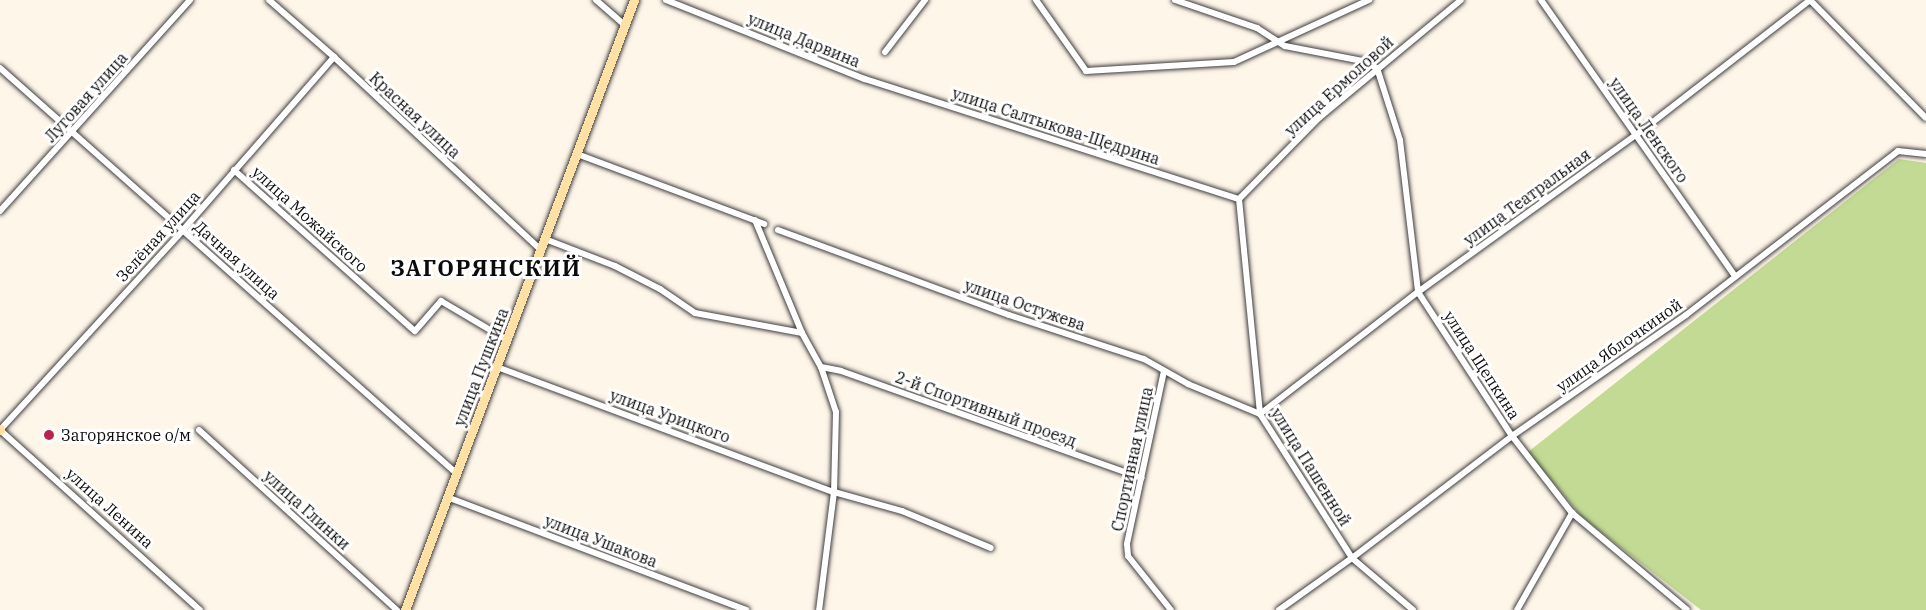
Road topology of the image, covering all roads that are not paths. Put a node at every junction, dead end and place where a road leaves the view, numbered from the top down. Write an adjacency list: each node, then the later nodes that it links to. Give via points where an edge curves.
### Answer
1 (190, 0): 22 (street, Луговая улица)
2 (269, 0): 17 (street, Красная улица)
3 (596, 0): 14 (street)
4 (634, 0): 14 (main road, улица Пушкина)
5 (666, 0): 20 (street, улица Дарвина)
6 (925, 0): 16 (street)
7 (1036, 0): 15 (street, via 1086,71 1234,62)
8 (1175, 0): 13 (street)
9 (1369, 0): 15 (street)
10 (1461, 0): 19 (street, улица Ермоловой)
11 (1541, 0): 23 (street, улица Ленского)
12 (1810, 0): 21 (street); 23 (street, улица Театральная)
13 (1191, 3): 15 (street, via 1257,28)
14 (625, 25): 24 (main road, улица Пушкина)
15 (1278, 41): 19 (street, via 1285,46 1363,61)
16 (885, 52)
17 (334, 57): 26 (street, Зелёная улица); 34 (street, Красная улица)
18 (0, 68): 22 (street, Дачная улица)
19 (1377, 69): 27 (street, улица Ермоловой, via 1320,117); 36 (street, улица Щепкина, via 1400,140)
20 (866, 78): 27 (street, улица Салтыкова-Щедрина)
21 (1926, 118)
22 (72, 133): 28 (street, Луговая улица); 31 (street, Дачная улица)
23 (1636, 135): 35 (street, улица Ленского); 36 (street, улица Театральная)
24 (577, 154): 29 (street); 33 (main road, улица Пушкина)
25 (1926, 154): 35 (street, улица Яблочкиной, via 1898,151)
26 (234, 170): 31 (street, Зелёная улица); 38 (street, улица Можайского, via 415,331 441,301)
27 (1239, 199): 42 (street, улица Пашенной)
28 (0, 212)
29 (755, 220): 30 (street); 37 (street)
30 (764, 224)
31 (183, 230): 43 (street, Зелёная улица); 46 (street, Дачная улица)
32 (778, 230): 41 (street, улица Остужева, via 1009,315 1144,359)
33 (545, 239): 34 (main road, улица Пушкина); 37 (street, via 615,266 695,313)
34 (541, 250): 38 (main road, улица Пушкина)
35 (1736, 276): 45 (street, улица Яблочкиной)
36 (1418, 292): 42 (street, улица Театральная); 45 (street, улица Щепкина)
37 (801, 333): 40 (street)
38 (507, 340): 39 (main road, улица Пушкина)
39 (497, 367): 46 (main road, улица Пушкина); 48 (street, улица Урицкого)
40 (821, 367): 47 (street, 2-й Спортивный проезд); 48 (street, via 836,412)
41 (1164, 371): 42 (street, улица Остужева); 47 (street, Спортивная улица)
42 (1260, 414): 52 (street, улица Пашенной)
43 (0, 430): 53 (street, улица Ленина)
44 (199, 430): 54 (street, улица Глинки)
45 (1512, 436): 50 (street, улица Щепкина); 52 (street, улица Яблочкиной)
46 (456, 473): 49 (main road, улица Пушкина)
47 (1141, 478): 58 (street, Спортивная улица, via 1128,556)
48 (834, 492): 51 (street, улица Урицкого, via 902,511); 57 (street)
49 (447, 497): 55 (main road, улица Пушкина); 56 (street, улица Ушакова)
50 (1572, 513): 61 (street); 62 (street, улица Щепкина)
51 (991, 548)
52 (1352, 558): 59 (street, улица Яблочкиной); 60 (street, улица Пашенной)
53 (200, 610)
54 (397, 610)
55 (405, 610)
56 (746, 610)
57 (819, 610)
58 (1171, 610)
59 (1279, 610)
60 (1413, 610)
61 (1517, 610)
62 (1687, 610)

